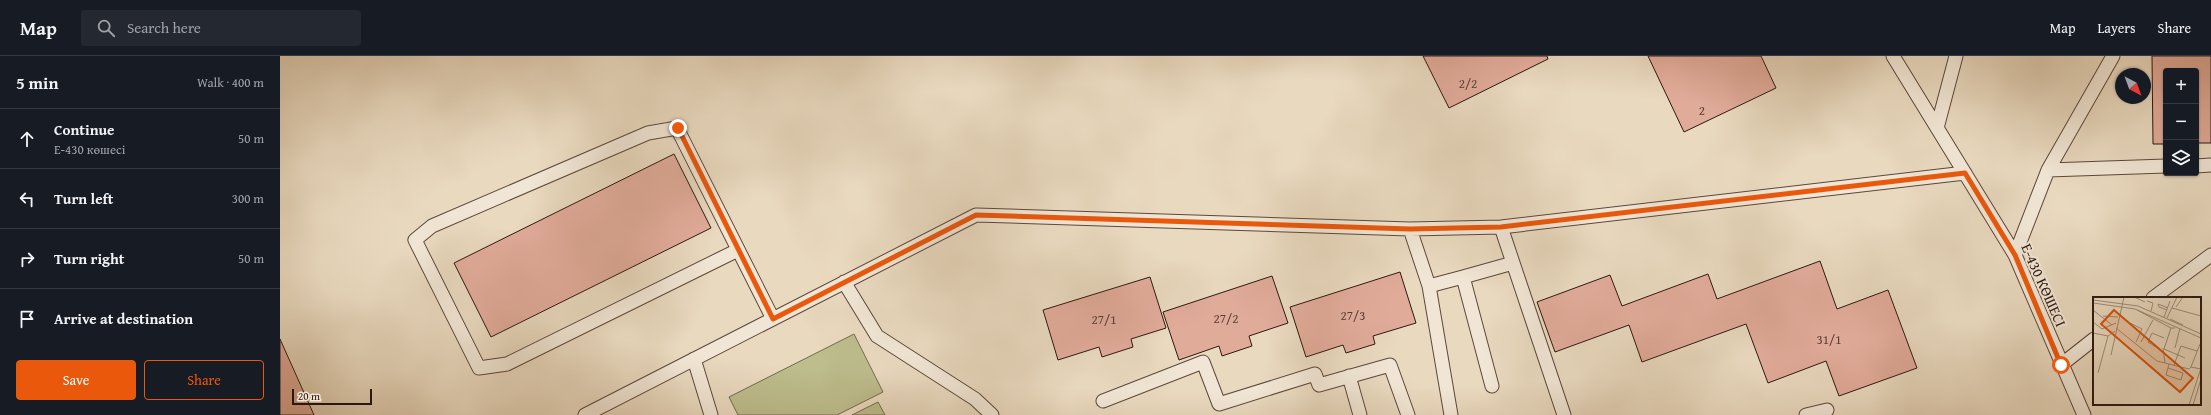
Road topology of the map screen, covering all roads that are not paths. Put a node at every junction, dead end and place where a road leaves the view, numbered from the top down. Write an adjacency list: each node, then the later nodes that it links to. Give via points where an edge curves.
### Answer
1 (1893, 56): 4 (lane, Е-430 КӨШЕСІ)
2 (1956, 56): 4 (lane)
3 (2113, 56): 8 (lane)
4 (1937, 128): 9 (lane, Е-430 КӨШЕСІ)
5 (2211, 165): 7 (lane)
6 (2163, 166): 8 (lane)
7 (2199, 166)
8 (2048, 170): 13 (lane)
9 (1965, 173): 10 (lane); 13 (lane, Е-430 КӨШЕСІ)
10 (1501, 227): 11 (lane); 15 (lane)
11 (1410, 229): 17 (lane, via 976,215); 18 (lane)
12 (738, 250): 12 (lane, via 678,128 648,133 432,226 415,240 479,368 507,364); 20 (lane)
13 (2015, 255): 23 (lane, Е-430 КӨШЕСІ)
14 (2211, 255): 19 (lane)
15 (1513, 263): 16 (lane); 34 (lane)
16 (1463, 277): 18 (lane); 25 (lane)
17 (844, 282): 20 (lane); 30 (lane, via 877,336 975,399)
18 (1429, 286): 33 (lane)
19 (2154, 297)
20 (773, 319): 22 (lane)
21 (2093, 340): 23 (lane)
22 (694, 359): 28 (lane); 29 (lane)
23 (2061, 365): 36 (lane, Е-430 КӨШЕСІ)
24 (1349, 376): 26 (lane, via 1319,385 1315,374 1219,404 1203,362); 31 (lane); 32 (lane, via 1390,365)
25 (1492, 386)
26 (1103, 401)
27 (1827, 410): 35 (lane)
28 (585, 415)
29 (711, 415)
30 (992, 415)
31 (1360, 415)
32 (1408, 415)
33 (1451, 415)
34 (1564, 415)
35 (1806, 415)
36 (2084, 415)

